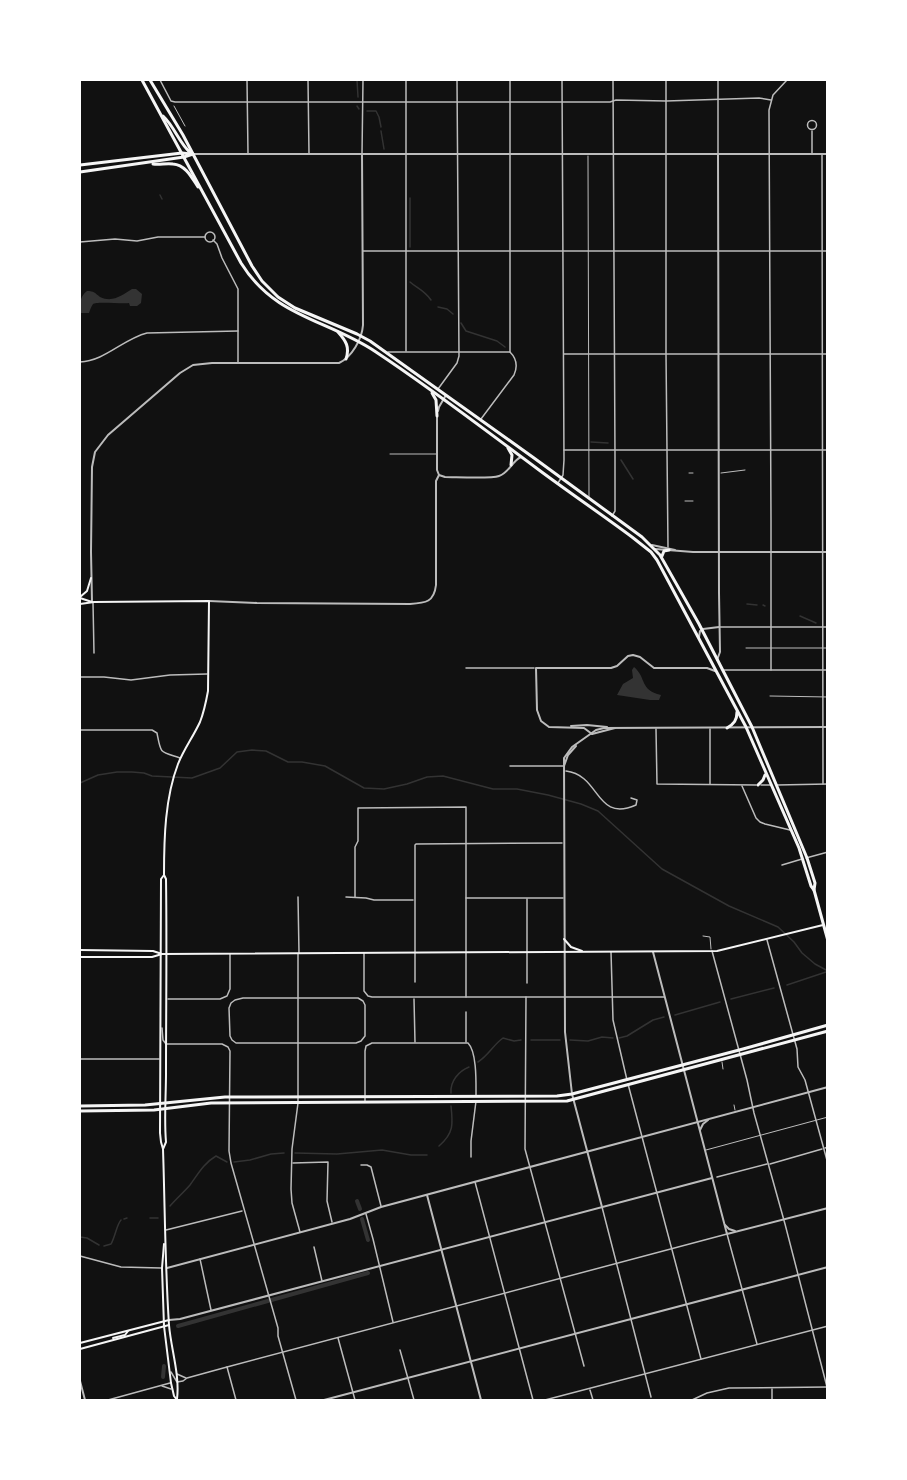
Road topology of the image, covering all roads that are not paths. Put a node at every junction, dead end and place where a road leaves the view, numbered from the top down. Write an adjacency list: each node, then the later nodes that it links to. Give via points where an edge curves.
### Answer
1 (142, 80): 27 (main road)
2 (150, 80): 31 (main road)
3 (160, 80): 26 (street)
4 (247, 80): 19 (street)
5 (308, 80): 20 (street)
6 (363, 80): 21 (street)
7 (406, 80): 22 (street)
8 (457, 80): 23 (street)
9 (510, 80): 24 (street)
10 (562, 80): 25 (street)
11 (613, 80): 17 (street)
12 (666, 80): 18 (street)
13 (718, 80): 15 (street)
14 (786, 80): 16 (street)
15 (718, 100): 16 (street); 18 (street); 40 (street)
16 (771, 100): 41 (street)
17 (614, 101): 18 (street); 25 (street); 38 (street)
18 (666, 101): 39 (street)
19 (247, 102): 20 (street); 26 (street); 45 (street)
20 (308, 102): 21 (street); 46 (street)
21 (363, 102): 22 (street); 32 (street)
22 (406, 102): 23 (street); 33 (street)
23 (458, 102): 24 (street); 34 (street)
24 (510, 102): 25 (street); 35 (street)
25 (562, 102): 36 (street)
26 (174, 104): 28 (lane)
27 (161, 114): 30 (main road); 31 (main road)
28 (185, 126)
29 (812, 130): 42 (street)
30 (182, 153): 31 (main road); 47 (main road); 48 (main road)
31 (193, 154): 45 (street); 47 (main road); 71 (main road, via 252,266 270,289 295,308)
32 (362, 154): 33 (street); 46 (street); 62 (street)
33 (405, 154): 34 (street); 63 (street)
34 (458, 154): 35 (street); 64 (street)
35 (510, 154): 36 (street); 65 (street)
36 (562, 154): 37 (street); 57 (street)
37 (588, 154): 38 (street); 58 (lane)
38 (614, 154): 39 (street); 59 (street)
39 (666, 154): 40 (street); 60 (street)
40 (718, 154): 41 (street); 61 (street)
41 (770, 154): 42 (street); 66 (street)
42 (812, 154): 43 (street)
43 (822, 154): 44 (street); 67 (street)
44 (828, 154)
45 (248, 155): 46 (street)
46 (309, 155)
47 (184, 158): 49 (main road); 53 (main road)
48 (124, 160): 50 (main road); 51 (main road)
49 (148, 163): 51 (main road); 53 (main road, via 182,167)
50 (80, 165)
51 (118, 167): 52 (main road)
52 (80, 172)
53 (212, 208): 70 (main road, via 245,269 262,290 286,308)
54 (205, 237): 55 (street); 55 (street, via 211,232); 56 (street)
55 (213, 240): 69 (street, via 238,289)
56 (80, 242)
57 (563, 250): 58 (street); 65 (street); 77 (street)
58 (588, 250): 59 (street); 78 (lane)
59 (614, 250): 60 (street); 79 (street)
60 (666, 250): 61 (street); 80 (street)
61 (718, 250): 66 (street); 81 (street)
62 (362, 251): 63 (street); 71 (street)
63 (405, 251): 64 (street); 73 (street)
64 (458, 251): 65 (street); 75 (street)
65 (510, 251): 76 (street)
66 (770, 251): 67 (street); 82 (street)
67 (822, 251): 68 (street); 83 (street)
68 (828, 251)
69 (238, 331): 86 (street, via 147,333 98,358); 87 (street)
70 (337, 331): 72 (main road); 85 (main road, via 347,343)
71 (361, 336): 72 (street); 74 (main road)
72 (359, 341): 85 (street); 88 (main road)
73 (406, 351): 74 (street); 75 (street)
74 (386, 352): 89 (main road)
75 (459, 352): 76 (street); 89 (street, via 457,363)
76 (510, 352): 92 (street, via 516,361 516,372)
77 (563, 354): 78 (street); 94 (street)
78 (588, 354): 79 (street); 95 (lane)
79 (614, 354): 80 (street); 96 (street)
80 (666, 354): 81 (street); 97 (street)
81 (718, 354): 82 (street); 98 (street)
82 (770, 354): 83 (street); 99 (street)
83 (822, 354): 84 (street); 100 (street)
84 (828, 354)
85 (346, 359): 87 (street, via 333,363)
86 (80, 362)
87 (238, 363): 126 (street, via 188,368 108,435 95,452)
88 (427, 387): 90 (main road); 91 (main road, via 436,398)
89 (438, 389): 90 (main road)
90 (445, 397): 91 (street); 92 (main road); 93 (main road)
91 (437, 416): 103 (street)
92 (480, 420): 105 (main road)
93 (505, 444): 104 (main road); 106 (main road, via 512,454)
94 (564, 450): 95 (street); 112 (street)
95 (589, 450): 96 (street); 114 (lane)
96 (615, 450): 97 (street); 117 (street)
97 (667, 450): 98 (street); 121 (street)
98 (719, 450): 99 (street); 110 (street)
99 (771, 450): 100 (street); 123 (street)
100 (822, 450): 101 (street); 124 (street)
101 (828, 450)
102 (390, 454): 103 (lane)
103 (437, 454): 111 (street)
104 (522, 457): 105 (main road); 106 (street); 113 (main road)
105 (534, 458): 112 (main road)
106 (511, 465): 111 (street, via 496,477)
107 (746, 470): 110 (lane)
108 (689, 473): 109 (lane)
109 (693, 473)
110 (719, 473): 122 (street)
111 (439, 476): 129 (street, via 436,583 431,599 410,604)
112 (561, 478): 113 (street); 114 (main road)
113 (557, 484): 119 (main road)
114 (589, 499): 117 (main road)
115 (685, 501): 116 (lane)
116 (693, 501)
117 (612, 516): 118 (main road)
118 (651, 545): 120 (main road); 121 (street)
119 (644, 546): 120 (main road); 136 (main road, via 659,562)
120 (655, 549): 121 (street); 125 (main road)
121 (668, 549): 122 (street); 125 (main road)
122 (719, 552): 123 (street); 131 (street)
123 (771, 552): 124 (street); 132 (street)
124 (825, 552): 133 (street)
125 (662, 558): 135 (main road)
126 (91, 578): 127 (main road); 128 (street)
127 (80, 598): 128 (main road)
128 (93, 602): 129 (main road); 130 (main road); 141 (street)
129 (209, 602): 151 (main road)
130 (80, 604)
131 (719, 627): 132 (street); 135 (street); 142 (street)
132 (771, 627): 133 (street); 138 (street)
133 (823, 627): 134 (street); 139 (street)
134 (828, 627)
135 (701, 630): 136 (street); 142 (main road)
136 (699, 637): 143 (main road)
137 (746, 648): 138 (lane)
138 (771, 648): 139 (lane); 147 (street)
139 (823, 648): 140 (lane); 148 (street)
140 (828, 648)
141 (94, 653)
142 (717, 660): 146 (main road)
143 (713, 664): 146 (main road); 150 (main road)
144 (466, 668): 145 (street)
145 (536, 668): 150 (street, via 611,668 633,655 654,668 707,668); 158 (street, via 539,718 549,727)
146 (723, 670): 147 (street); 161 (main road)
147 (771, 670): 148 (street)
148 (823, 670): 149 (street); 154 (street)
149 (828, 670)
150 (717, 672): 156 (main road)
151 (208, 674): 152 (street, via 130,680); 170 (main road, via 203,712)
152 (80, 677)
153 (770, 696): 154 (lane)
154 (823, 697): 155 (lane); 162 (street)
155 (828, 697)
156 (737, 710): 160 (main road); 167 (main road, via 736,720)
157 (587, 725): 158 (street); 159 (street); 169 (street)
158 (568, 726): 169 (street, via 584,728)
159 (610, 727): 164 (street); 169 (street)
160 (746, 727): 161 (street); 167 (street); 174 (main road)
161 (752, 727): 162 (street); 181 (main road)
162 (823, 727): 163 (street); 176 (street)
163 (828, 727)
164 (616, 728): 165 (street); 169 (street)
165 (656, 728): 166 (street); 175 (street, via 657,784)
166 (710, 728): 167 (street); 175 (street)
167 (727, 728)
168 (80, 730): 170 (street, via 156,731 160,750)
169 (592, 734): 172 (street, via 572,747 563,760)
170 (181, 758): 190 (main road, via 165,827)
171 (510, 766): 172 (street)
172 (564, 766): 173 (street)
173 (564, 771): 183 (street, via 581,776 606,806 619,809 636,805 637,801); 185 (street)
174 (766, 773): 179 (main road); 180 (main road)
175 (710, 784): 178 (street)
176 (823, 784): 177 (street); 181 (street)
177 (828, 784)
178 (741, 785): 179 (street); 184 (street, via 760,822)
179 (758, 785): 180 (street)
180 (771, 785): 182 (main road); 184 (main road)
181 (776, 785): 182 (main road)
182 (780, 793): 188 (main road)
183 (631, 798)
184 (790, 830): 188 (main road)
185 (563, 843): 186 (street); 196 (street)
186 (466, 844): 193 (street, via 466,807 358,808); 194 (street); 197 (street, via 416,844)
187 (828, 852): 188 (street)
188 (805, 858): 189 (street); 198 (main road)
189 (782, 864)
190 (164, 875): 215 (main road); 216 (main road)
191 (298, 897): 212 (street)
192 (346, 897): 193 (street)
193 (355, 897): 197 (street)
194 (466, 898): 195 (street); 206 (street)
195 (527, 898): 196 (street); 207 (street)
196 (564, 898): 200 (street)
197 (414, 900): 214 (street)
198 (826, 924): 201 (main road); 202 (main road)
199 (703, 936): 205 (lane, via 710,937)
200 (564, 939): 208 (street); 209 (main road, via 575,949)
201 (767, 939): 205 (main road); 232 (street)
202 (828, 941)
203 (80, 950): 215 (main road)
204 (653, 951): 205 (main road); 210 (main road); 224 (street)
205 (712, 951): 238 (street)
206 (466, 952): 207 (main road); 214 (main road); 220 (street)
207 (526, 952): 208 (main road); 219 (street)
208 (564, 952): 209 (main road); 222 (street)
209 (588, 952): 210 (main road)
210 (611, 952): 223 (street)
211 (230, 953): 212 (main road); 216 (main road); 227 (street, via 227,996)
212 (298, 953): 213 (main road); 225 (street)
213 (364, 953): 214 (main road); 226 (street, via 366,994 373,998)
214 (414, 953): 218 (street)
215 (162, 954): 216 (main road); 217 (main road); 230 (main road)
216 (167, 954): 227 (main road)
217 (80, 957)
218 (414, 982)
219 (527, 983)
220 (466, 997): 221 (street); 226 (street)
221 (526, 997): 222 (street); 253 (street)
222 (565, 997): 223 (street); 249 (street)
223 (612, 997): 224 (street); 245 (street, via 614,1027)
224 (664, 997): 242 (street)
225 (298, 998): 237 (street); 237 (street, via 359,998 365,1006 363,1040); 237 (street, via 240,999 232,1002 229,1010 230,1036 238,1043)
226 (414, 998): 234 (street)
227 (167, 999): 236 (main road)
228 (466, 1012): 235 (street)
229 (828, 1025): 232 (main road)
230 (161, 1026): 236 (street); 240 (main road)
231 (828, 1031): 233 (main road)
232 (792, 1034): 233 (street); 238 (main road)
233 (794, 1040): 238 (main road); 248 (street, via 798,1067)
234 (415, 1042): 235 (street); 251 (street, via 368,1045)
235 (466, 1042): 252 (street, via 473,1055)
236 (166, 1044): 250 (street, via 227,1046 231,1054); 259 (main road)
237 (298, 1044): 254 (street)
238 (739, 1052): 241 (main road); 242 (main road); 265 (street)
239 (80, 1059): 240 (street)
240 (160, 1059): 262 (main road)
241 (721, 1059): 243 (main road); 244 (lane)
242 (682, 1064): 243 (street); 245 (main road)
243 (684, 1070): 246 (main road); 273 (street)
244 (723, 1070)
245 (627, 1079): 246 (street); 249 (main road)
246 (628, 1085): 255 (main road); 276 (street)
247 (828, 1087): 248 (street)
248 (808, 1092): 265 (street); 272 (street)
249 (572, 1094): 253 (main road); 255 (street)
250 (230, 1097): 254 (main road); 259 (main road); 260 (street)
251 (365, 1097): 252 (main road); 254 (main road); 256 (street)
252 (476, 1097): 253 (main road); 257 (street)
253 (526, 1097): 258 (street)
254 (298, 1098): 261 (street)
255 (573, 1100): 258 (main road); 280 (street)
256 (365, 1102): 257 (main road); 261 (main road)
257 (476, 1102): 258 (main road); 281 (street)
258 (525, 1102): 285 (street, via 525,1149)
259 (166, 1103): 262 (main road); 267 (main road)
260 (230, 1103): 261 (main road); 267 (main road); 294 (street, via 230,1159)
261 (298, 1103): 282 (street)
262 (160, 1104): 264 (main road); 266 (main road)
263 (734, 1105): 269 (lane)
264 (80, 1106)
265 (753, 1107): 269 (street); 275 (street)
266 (160, 1109): 267 (main road); 268 (main road); 278 (main road)
267 (166, 1109): 278 (main road)
268 (80, 1111)
269 (736, 1112): 271 (street)
270 (828, 1117): 272 (lane)
271 (710, 1119): 273 (street); 274 (street, via 702,1125)
272 (816, 1120): 275 (lane); 283 (street)
273 (697, 1122): 274 (street); 276 (street)
274 (700, 1134): 279 (street)
275 (760, 1136): 279 (lane); 296 (street)
276 (642, 1137): 280 (street); 289 (street)
277 (825, 1148): 286 (street)
278 (164, 1149): 300 (main road)
279 (704, 1150): 287 (street)
280 (587, 1152): 285 (street); 292 (street)
281 (471, 1157)
282 (291, 1163): 298 (street, via 328,1162 327,1201); 302 (street, via 292,1203)
283 (828, 1164)
284 (360, 1165): 291 (street, via 371,1167)
285 (530, 1167): 288 (street); 297 (street)
286 (717, 1177)
287 (712, 1178): 289 (street); 299 (street)
288 (475, 1182): 290 (street); 304 (street)
289 (657, 1193): 292 (street); 308 (street)
290 (427, 1195): 291 (street); 309 (street)
291 (381, 1207): 295 (street)
292 (602, 1207): 297 (street); 312 (street)
293 (828, 1208): 296 (street)
294 (243, 1210): 300 (street); 306 (street)
295 (365, 1213): 298 (street); 314 (street)
296 (783, 1220): 301 (street); 317 (street)
297 (545, 1222): 304 (street); 318 (street)
298 (332, 1223): 302 (street)
299 (724, 1223): 301 (street, via 731,1230); 303 (street)
300 (164, 1230): 305 (main road)
301 (741, 1231): 303 (street)
302 (300, 1232): 306 (street)
303 (727, 1234): 308 (street); 320 (street)
304 (490, 1238): 309 (street); 321 (street)
305 (164, 1241): 315 (main road); 316 (main road)
306 (253, 1245): 311 (street); 322 (street)
307 (314, 1247): 319 (street)
308 (672, 1248): 312 (street); 323 (street)
309 (442, 1250): 314 (street); 324 (street)
310 (80, 1256): 315 (street, via 121,1267)
311 (200, 1258): 316 (street); 325 (street)
312 (616, 1263): 318 (street); 326 (street)
313 (828, 1266): 317 (street)
314 (379, 1267): 319 (street); 330 (street)
315 (162, 1268): 329 (main road)
316 (167, 1268): 328 (main road)
317 (797, 1274): 320 (street); 334 (street)
318 (561, 1278): 321 (street); 336 (street)
319 (322, 1281): 322 (street)
320 (742, 1289): 323 (street); 340 (street)
321 (504, 1293): 324 (street); 341 (street)
322 (268, 1297): 325 (street); 344 (street)
323 (687, 1304): 326 (street); 345 (street)
324 (457, 1306): 330 (street); 346 (street)
325 (211, 1311): 327 (street)
326 (631, 1318): 336 (street); 351 (street)
327 (180, 1319): 328 (street); 331 (street)
328 (169, 1320): 329 (main road); 331 (main road)
329 (164, 1321): 332 (main road); 335 (main road)
330 (393, 1322): 337 (street)
331 (169, 1325): 332 (main road); 350 (main road)
332 (164, 1326): 338 (main road); 349 (main road)
333 (828, 1326): 334 (street)
334 (813, 1330): 340 (street); 358 (street)
335 (128, 1331): 338 (main road); 339 (main road)
336 (575, 1334): 341 (street); 348 (street)
337 (338, 1337): 344 (street); 362 (street)
338 (108, 1341): 342 (main road)
339 (80, 1343)
340 (757, 1344): 345 (street)
341 (520, 1348): 346 (street); 374 (street)
342 (80, 1349)
343 (400, 1350): 353 (street)
344 (283, 1352): 347 (street); 369 (street)
345 (701, 1359): 351 (street)
346 (471, 1361): 353 (street); 373 (street)
347 (227, 1366): 352 (street); 368 (street)
348 (584, 1366)
349 (170, 1370): 355 (street); 356 (main road)
350 (176, 1373): 352 (street); 355 (main road)
351 (646, 1374): 361 (street); 364 (street)
352 (187, 1378): 355 (street)
353 (408, 1378): 362 (street); 372 (street)
354 (80, 1381): 366 (street)
355 (179, 1382): 363 (main road)
356 (169, 1383): 357 (street); 360 (main road); 363 (street)
357 (161, 1385): 360 (street); 367 (street)
358 (827, 1386): 359 (street)
359 (772, 1388): 377 (street, via 717,1390); 378 (street)
360 (172, 1389): 365 (main road)
361 (590, 1389): 375 (street); 376 (street)
362 (353, 1393): 370 (street); 371 (street)
363 (177, 1394): 365 (main road)
364 (651, 1397)
365 (177, 1400)
366 (86, 1401)
367 (108, 1401)
368 (236, 1401)
369 (297, 1401)
370 (324, 1401)
371 (355, 1401)
372 (414, 1401)
373 (481, 1401)
374 (533, 1401)
375 (545, 1401)
376 (593, 1401)
377 (692, 1401)
378 (772, 1401)

